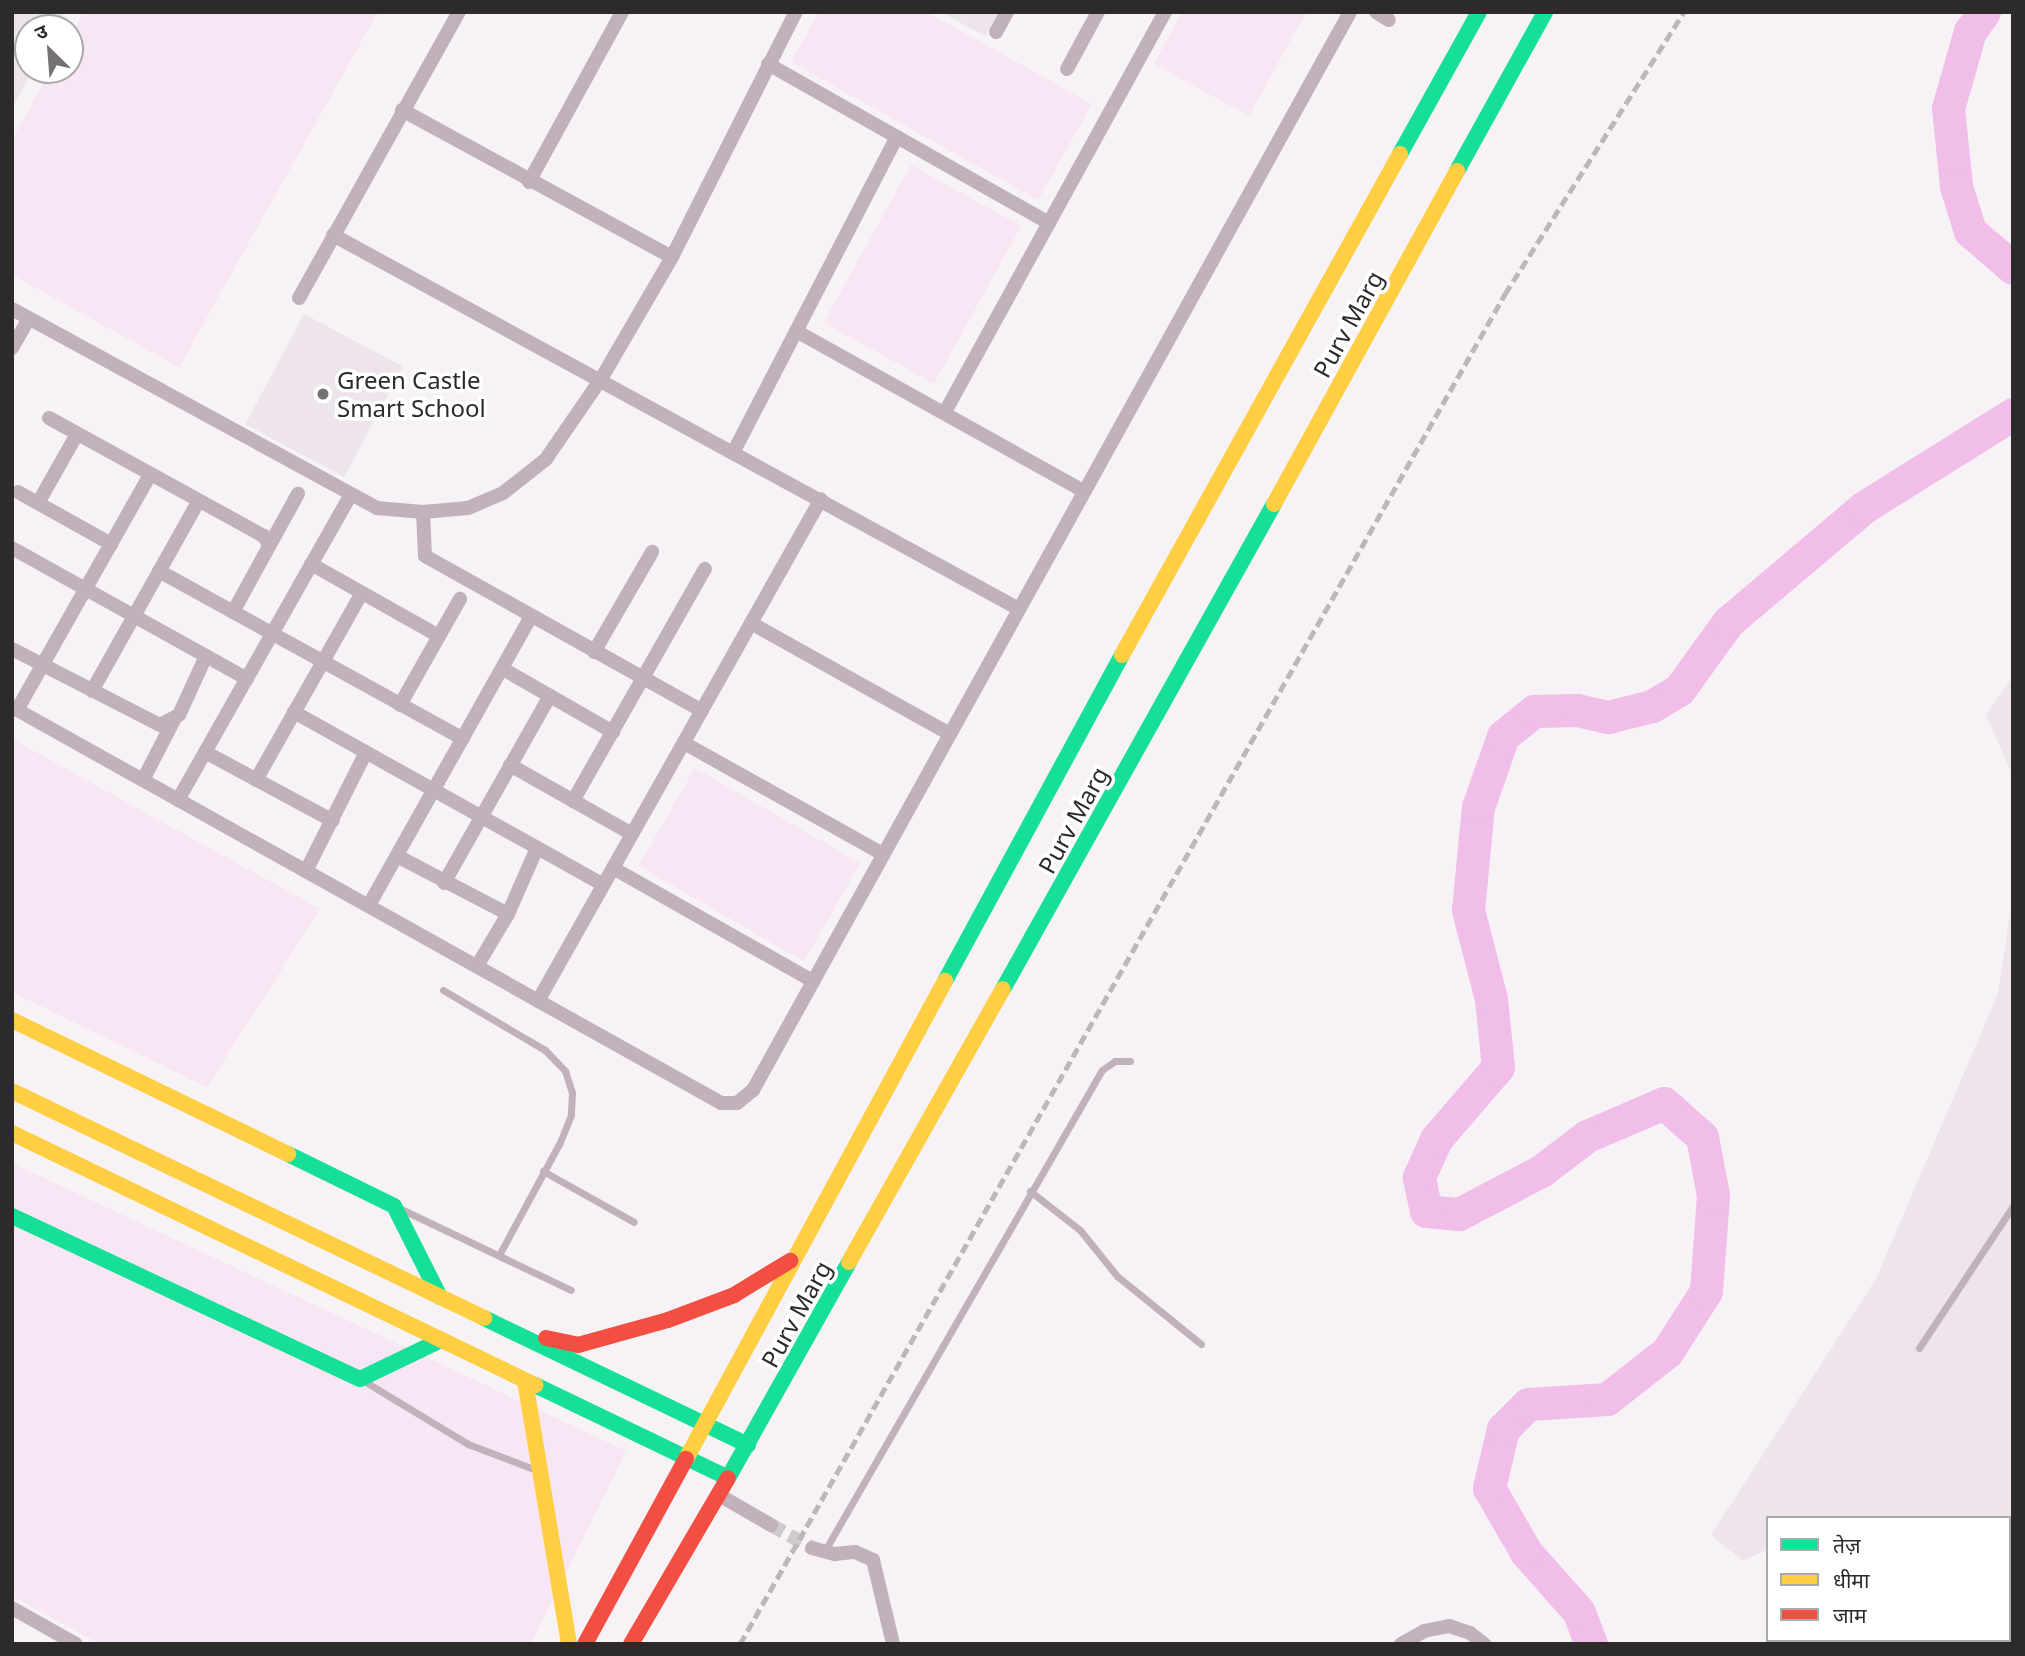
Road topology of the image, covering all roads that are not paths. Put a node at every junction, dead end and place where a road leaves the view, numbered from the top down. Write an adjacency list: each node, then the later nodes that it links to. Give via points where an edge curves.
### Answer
1 (458, 12): 13 (street)
2 (622, 12): 15 (street)
3 (796, 12): 11 (street)
4 (1007, 12): 10 (street)
5 (1098, 12): 12 (street)
6 (1165, 12): 16 (street)
7 (1350, 12): 30 (street)
8 (1479, 12): 109 (main road, Purv Marg)
9 (1545, 12): 119 (main road, Purv Marg)
10 (996, 32)
11 (768, 64): 14 (street); 18 (street)
12 (1067, 69)
13 (402, 110): 15 (street); 17 (street)
14 (897, 137): 16 (street); 22 (street)
15 (529, 182): 18 (street)
16 (1049, 223): 25 (street)
17 (333, 235): 19 (street); 24 (street)
18 (672, 257): 24 (street)
19 (299, 298)
20 (12, 309): 21 (street)
21 (29, 318): 23 (street); 33 (street)
22 (796, 331): 25 (street); 28 (street)
23 (12, 348)
24 (601, 379): 28 (street); 37 (street, via 546,458 522,480 468,508)
25 (945, 412): 30 (street)
26 (49, 418): 27 (street)
27 (77, 434): 29 (street); 36 (street)
28 (734, 451): 34 (street)
29 (150, 475): 35 (street); 38 (street)
30 (1084, 491): 48 (street)
31 (18, 492): 36 (street)
32 (298, 494): 39 (street)
33 (350, 496): 37 (street, via 377,508); 42 (street)
34 (821, 499): 48 (street); 52 (street)
35 (198, 502): 39 (street, via 264,536); 44 (street)
36 (38, 503): 38 (street)
37 (423, 512): 51 (street, via 425,556)
38 (111, 544): 45 (street)
39 (268, 544): 49 (street, via 268,553)
40 (13, 549): 45 (street)
41 (652, 552): 56 (street)
42 (312, 565): 46 (street); 53 (street)
43 (705, 569): 61 (street)
44 (159, 571): 49 (street); 50 (street)
45 (85, 589): 50 (street); 59 (street)
46 (362, 593): 54 (street); 58 (street)
47 (460, 599): 54 (street)
48 (1019, 609): 71 (street)
49 (233, 612): 53 (street)
50 (134, 616): 57 (street); 63 (street)
51 (530, 618): 56 (street); 60 (street)
52 (751, 623): 67 (street); 71 (street)
53 (272, 634): 58 (street); 62 (street)
54 (439, 636): 65 (street)
55 (12, 649): 59 (street)
56 (594, 652): 61 (street)
57 (206, 656): 62 (street); 69 (street)
58 (323, 662): 65 (street); 68 (street)
59 (43, 664): 63 (street); 66 (street)
60 (503, 669): 64 (street); 72 (street)
61 (643, 678): 67 (street); 70 (street)
62 (247, 679): 74 (street)
63 (92, 691): 69 (street, via 152,723)
64 (550, 696): 70 (street); 76 (street)
65 (400, 705): 72 (street)
66 (15, 708): 77 (street)
67 (702, 711): 73 (street)
68 (294, 712): 75 (street); 78 (street)
69 (174, 720): 77 (street)
70 (613, 732): 81 (street)
71 (950, 734): 86 (street)
72 (463, 739): 79 (street)
73 (684, 743): 84 (street); 86 (street)
74 (205, 752): 78 (street); 80 (street)
75 (366, 752): 79 (street); 83 (street)
76 (510, 765): 81 (street); 82 (street)
77 (143, 780): 80 (street)
78 (256, 780): 83 (street)
79 (435, 789): 82 (street); 87 (street)
80 (178, 800): 89 (street)
81 (573, 801): 84 (street)
82 (481, 816): 85 (street); 90 (street)
83 (333, 821): 89 (street)
84 (632, 834): 88 (street)
85 (537, 848): 91 (street); 93 (street)
86 (883, 854): 95 (street)
87 (397, 856): 90 (street); 92 (street)
88 (612, 868): 91 (street); 95 (street)
89 (306, 871): 92 (street)
90 (444, 883): 93 (street)
91 (603, 885): 97 (street)
92 (369, 905): 94 (street)
93 (508, 914): 94 (street)
94 (477, 966): 97 (street)
95 (813, 981): 97 (street, via 753,1090 728,1105)
96 (443, 990): 102 (lane, via 545,1050 565,1071 572,1093 571,1115)
97 (538, 1001)
98 (12, 1020): 104 (main road)
99 (1130, 1061): 103 (lane, via 1115,1060 1102,1070)
100 (12, 1091): 111 (main road)
101 (12, 1133): 113 (main road)
102 (543, 1171): 107 (lane); 108 (lane)
103 (1030, 1191): 114 (lane, via 1064,1214 1117,1276); 125 (lane)
104 (394, 1206): 108 (lane); 111 (main road)
105 (2013, 1206): 115 (lane)
106 (12, 1216): 116 (main road)
107 (634, 1222)
108 (500, 1253): 110 (lane)
109 (790, 1261): 112 (main road, via 734,1295 609,1338 578,1345); 118 (main road, Purv Marg)
110 (571, 1290)
111 (440, 1297): 112 (main road)
112 (510, 1331): 118 (main road)
113 (441, 1340): 116 (main road); 117 (main road)
114 (1201, 1344)
115 (1919, 1348)
116 (360, 1378): 121 (lane, via 468,1444 527,1470)
117 (525, 1381): 120 (main road); 121 (main road)
118 (703, 1424): 119 (main road); 120 (main road, Purv Marg)
119 (748, 1445): 122 (main road, Purv Marg)
120 (686, 1459): 122 (main road); 129 (main road)
121 (540, 1470): 128 (main road)
122 (728, 1478): 123 (main road, Purv Marg)
123 (719, 1494): 124 (street); 130 (main road, Purv Marg)
124 (771, 1525)
125 (818, 1551): 131 (street, via 855,1552 873,1560)
126 (12, 1608): 127 (street)
127 (69, 1642)
128 (569, 1644)
129 (585, 1644)
130 (631, 1644)
131 (893, 1644)
132 (1401, 1644): 133 (street, via 1424,1631 1449,1626)
133 (1484, 1644)

